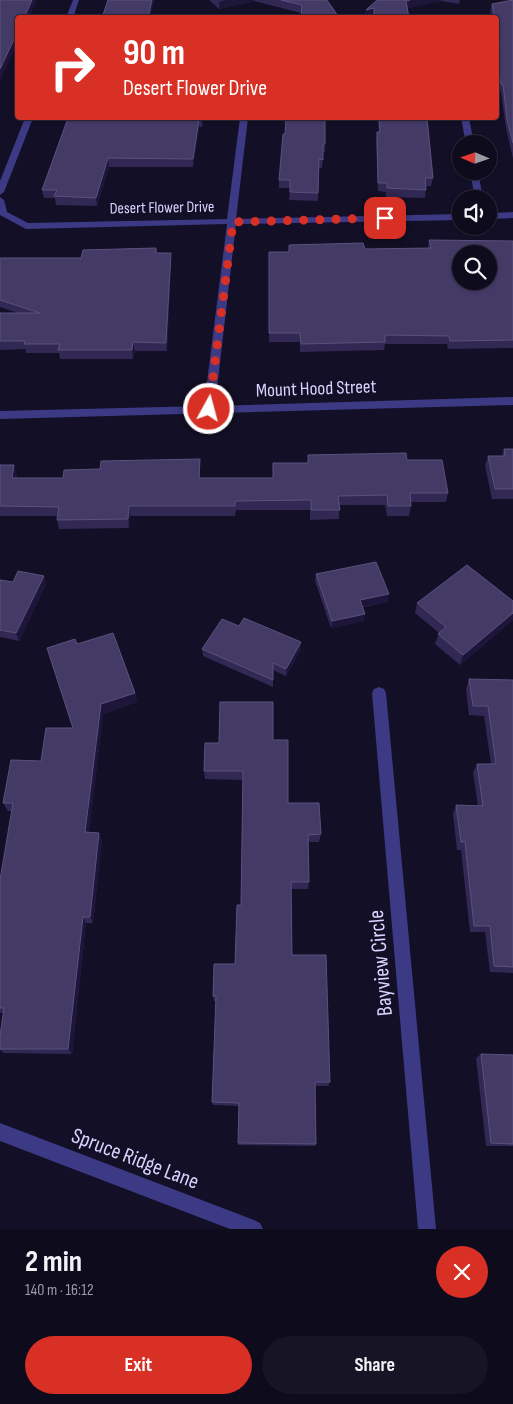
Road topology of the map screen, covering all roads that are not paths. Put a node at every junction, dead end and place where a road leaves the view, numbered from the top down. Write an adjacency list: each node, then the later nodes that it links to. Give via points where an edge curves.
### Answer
1 (76, 0): 2 (street)
2 (70, 15)
3 (29, 120): 7 (street)
4 (244, 120): 12 (street)
5 (465, 120): 6 (street)
6 (468, 135)
7 (0, 192)
8 (0, 200): 12 (street, Desert Flower Drive, via 4,213 26,226)
9 (513, 215): 10 (street)
10 (497, 216)
11 (452, 217): 12 (street, Desert Flower Drive)
12 (233, 222): 14 (street)
13 (513, 401): 14 (street, Mount Hood Street)
14 (209, 409): 15 (street, Mount Hood Street)
15 (0, 415)
16 (379, 693): 19 (street, Bayview Circle)
17 (0, 1132): 18 (street, Spruce Ridge Lane)
18 (254, 1229)
19 (427, 1229)

